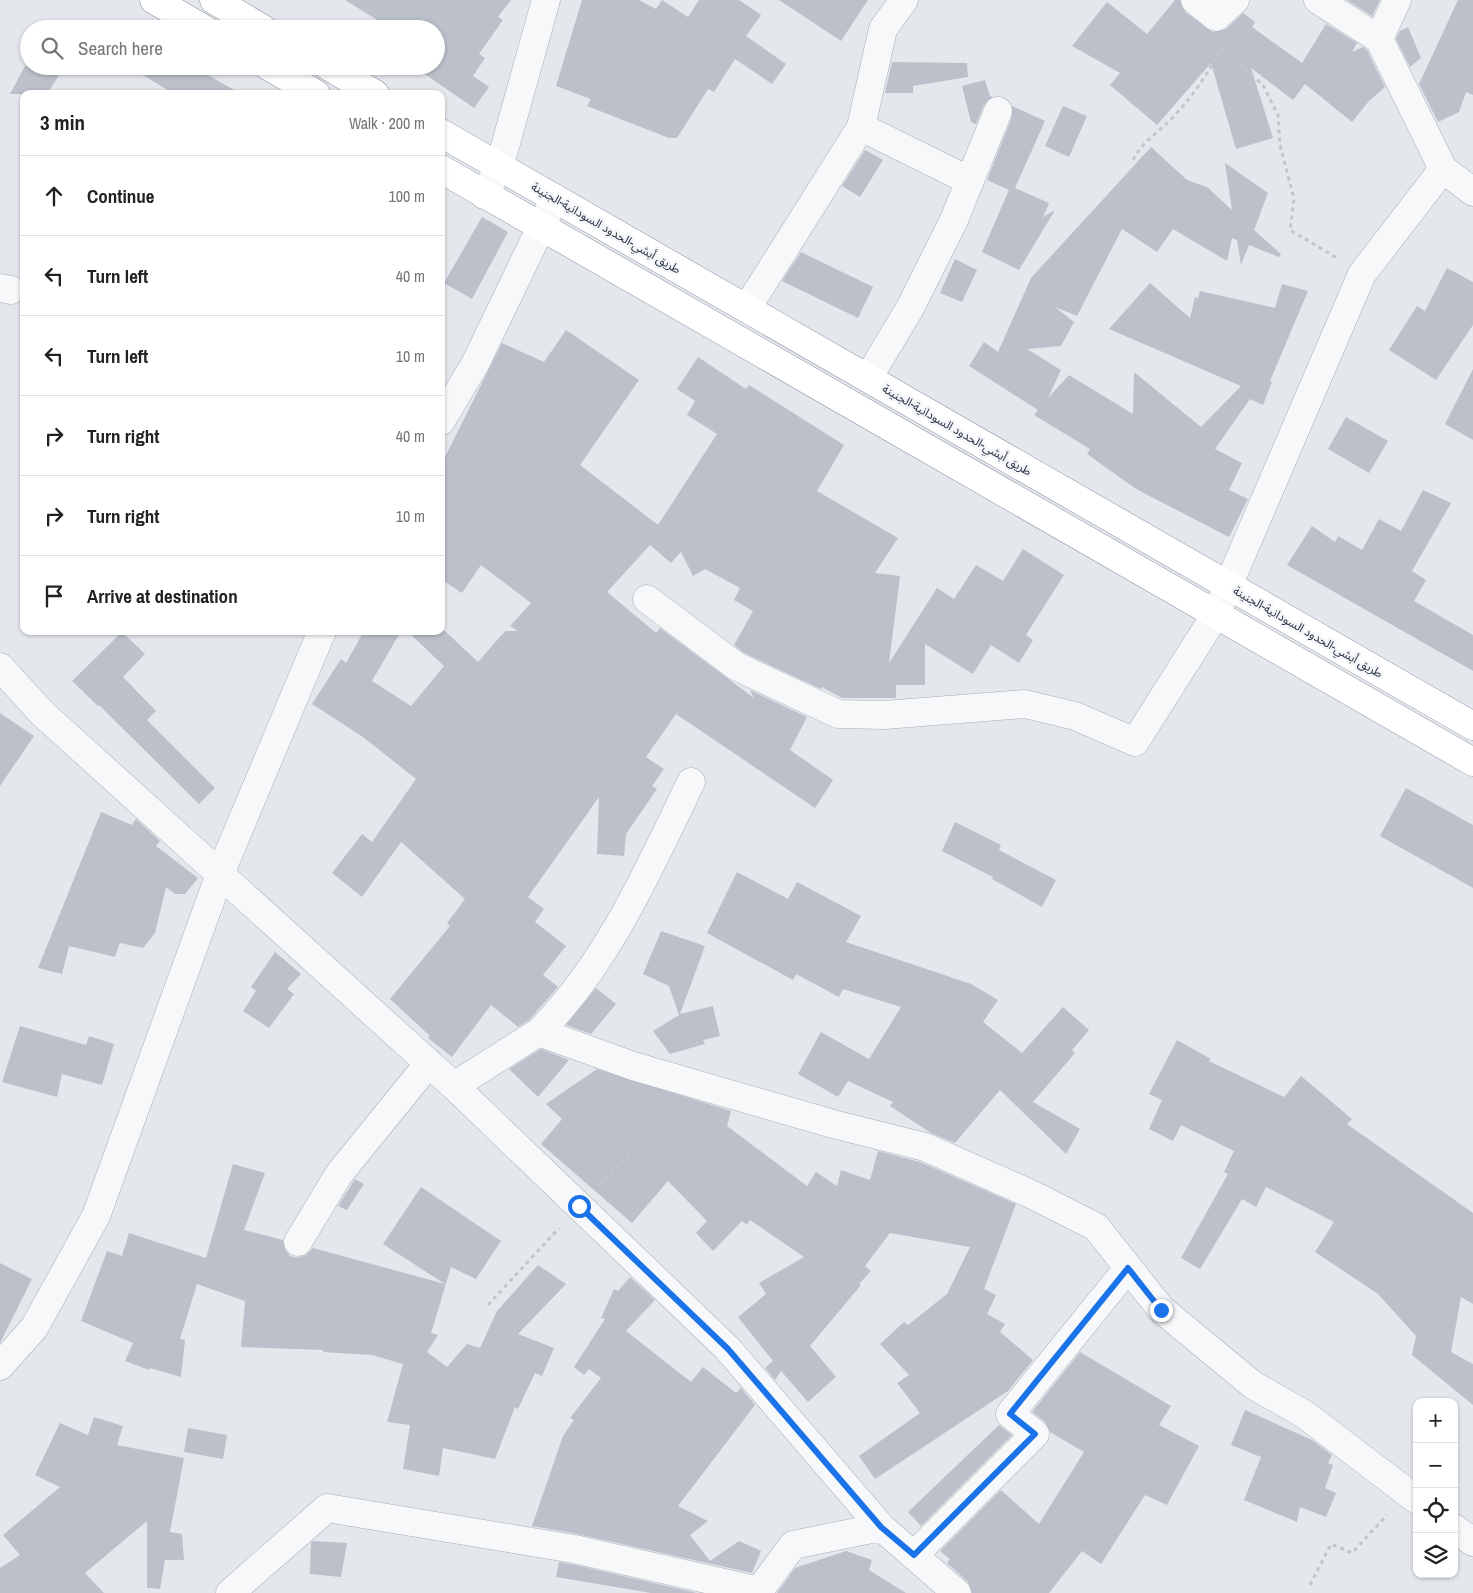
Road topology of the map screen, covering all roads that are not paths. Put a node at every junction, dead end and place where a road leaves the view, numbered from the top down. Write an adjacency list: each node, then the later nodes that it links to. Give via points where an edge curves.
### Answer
1 (154, 0): 9 (highway)
2 (214, 0): 10 (highway)
3 (546, 0): 19 (street)
4 (904, 0): 17 (street, via 883,29)
5 (1195, 0): 8 (street)
6 (1318, 0): 11 (street)
7 (1397, 0): 11 (street)
8 (1225, 9)
9 (188, 20)
10 (248, 20)
11 (1379, 39): 20 (street)
12 (283, 75): 14 (highway)
13 (343, 75): 15 (highway)
14 (309, 90)
15 (368, 90)
16 (998, 111): 22 (street)
17 (861, 127): 22 (street); 27 (street)
18 (445, 135): 19 (highway, طريق أبشي-الحدود السودانية-الجنينة)
19 (499, 168): 24 (street); 25 (highway, طريق أبشي-الحدود السودانية-الجنينة)
20 (1442, 169): 23 (street); 30 (street, via 1362,274)
21 (445, 171): 24 (highway)
22 (970, 181): 28 (street, via 910,308)
23 (1473, 192)
24 (484, 195): 26 (highway)
25 (555, 198): 26 (street); 27 (highway, طريق أبشي-الحدود السودانية-الجنينة)
26 (540, 226): 29 (street, via 475,364); 32 (highway)
27 (747, 308): 28 (highway, طريق أبشي-الحدود السودانية-الجنينة)
28 (868, 378): 30 (highway, طريق أبشي-الحدود السودانية-الجنينة)
29 (445, 414)
30 (1228, 586): 32 (street); 35 (highway, طريق أبشي-الحدود السودانية-الجنينة)
31 (647, 599): 32 (street, via 736,666 838,714 884,715 1025,704 1075,716 1135,742)
32 (1216, 614): 36 (highway)
33 (320, 635): 38 (street)
34 (0, 666): 38 (street, via 42,713)
35 (1473, 726)
36 (1473, 762)
37 (691, 782): 39 (street, via 615,931 565,1006)
38 (220, 874): 40 (street); 44 (street, via 96,1216 34,1328)
39 (539, 1032): 41 (street); 43 (street, via 633,1066 925,1147 1096,1227)
40 (428, 1062): 41 (street); 42 (street, via 339,1174)
41 (454, 1086): 46 (street, via 728,1349)
42 (298, 1242)
43 (1128, 1268): 45 (street, via 1161,1310 1213,1354 1253,1385 1304,1414); 49 (street, via 1010,1414 1035,1434)
44 (0, 1366)
45 (1412, 1496)
46 (881, 1527): 49 (street); 50 (street, via 793,1546)
47 (1458, 1531): 48 (street)
48 (1473, 1542)
49 (914, 1555): 52 (street)
50 (758, 1592): 51 (street, via 574,1549 326,1508)
51 (230, 1593)
52 (956, 1593)

